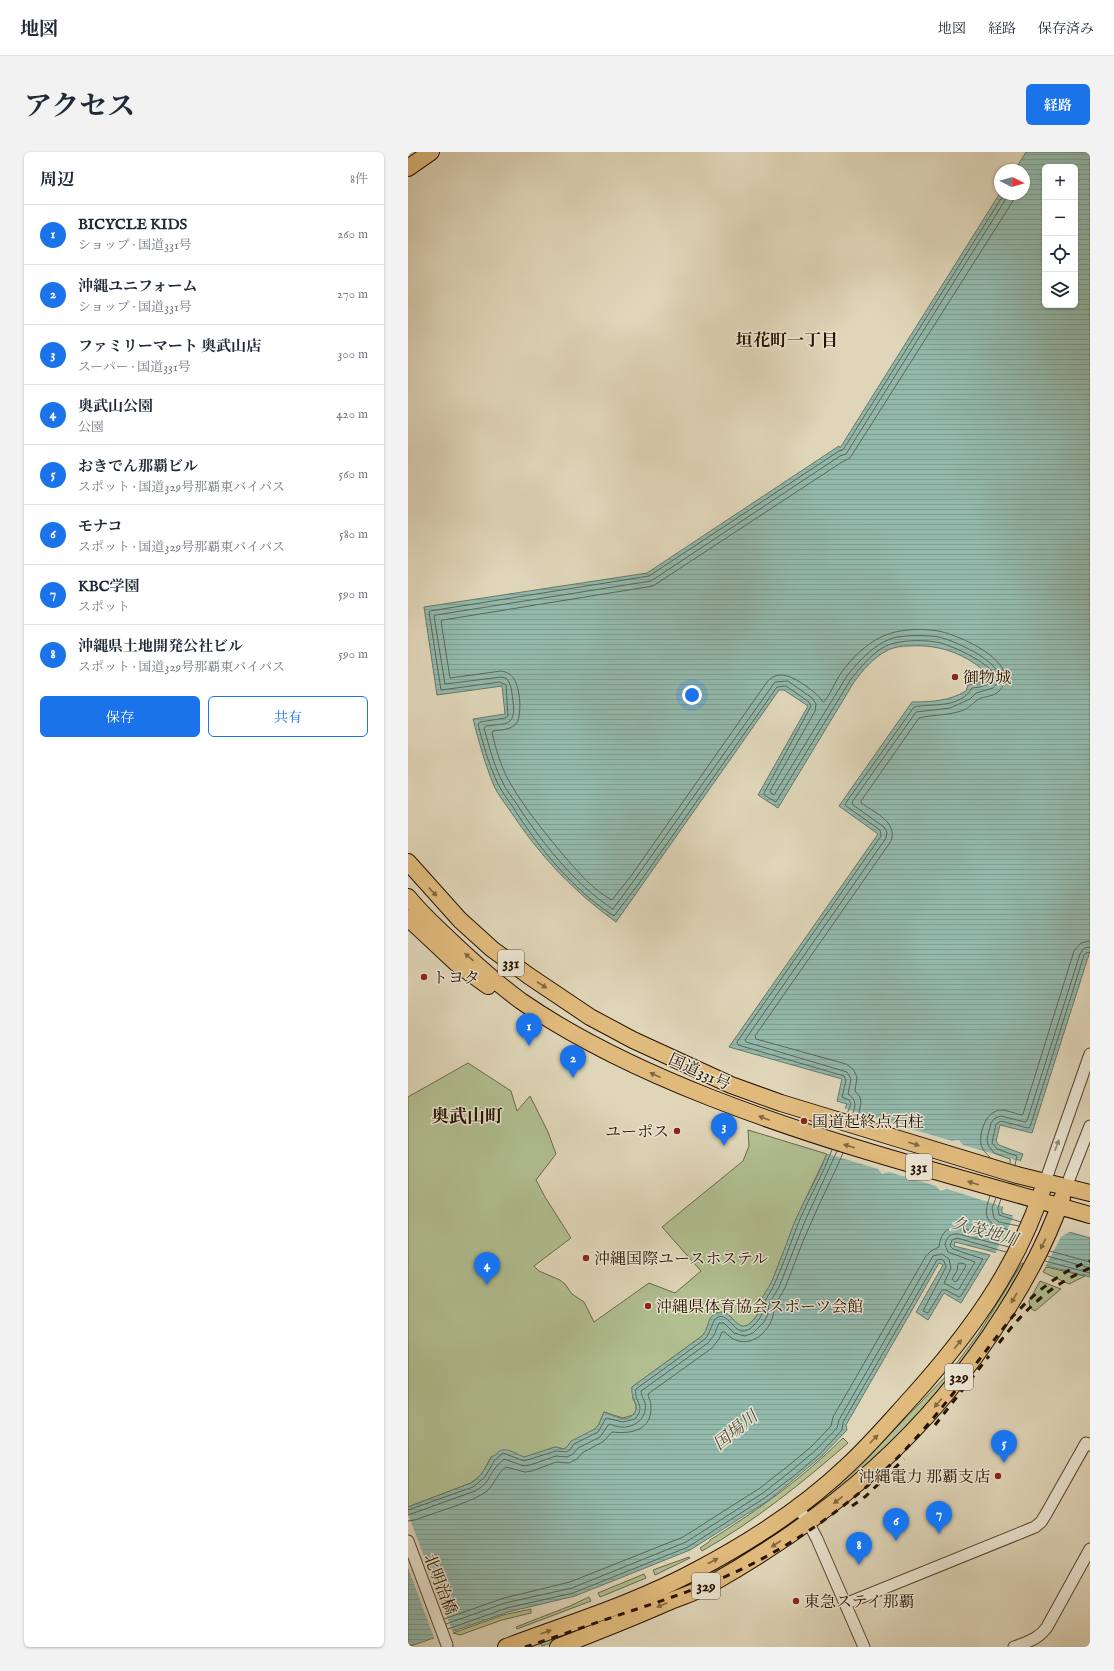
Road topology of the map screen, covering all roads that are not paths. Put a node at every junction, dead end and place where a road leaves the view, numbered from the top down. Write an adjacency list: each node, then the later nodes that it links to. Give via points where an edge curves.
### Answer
1 (431, 152): 2 (highway)
2 (408, 168)
3 (408, 862): 9 (highway, 国道331号 / 331, one-way to 9, via 460,920 492,948 528,976 590,1017 633,1040 725,1082 781,1103)
4 (408, 897): 6 (highway, 国道331号 / 331, one-way to 4, via 462,952)
5 (408, 918): 6 (highway, 国道331号 / 331, via 456,963 496,992)
6 (520, 1000): 12 (highway, 国道331号 / 331, one-way to 6, via 773,1122 726,1104 630,1064)
7 (1090, 1054): 9 (street, one-way to 7)
8 (1090, 1126): 10 (street)
9 (1045, 1182): 10 (highway, 国道331号); 12 (highway, 329)
10 (1066, 1187): 11 (highway, 国道331号); 13 (highway, 329)
11 (1090, 1194)
12 (1039, 1202): 13 (highway, 国道331号); 16 (highway, 329, one-way to 12, via 847,1467 944,1362 981,1313 1013,1259)
13 (1059, 1207): 14 (highway, 国道331号); 17 (highway, 329, one-way to 17, via 1032,1264 982,1348 918,1426 867,1476)
14 (1090, 1215)
15 (1090, 1445): 20 (street, via 1086,1443 1046,1514 1035,1527)
16 (797, 1506): 17 (street); 22 (highway, 329, one-way to 16, via 666,1586 722,1557)
17 (808, 1522): 20 (street); 23 (highway, 329, one-way to 23, via 709,1585)
18 (408, 1541): 21 (street, 北明治橋)
19 (1090, 1549): 25 (street, via 1042,1635)
20 (845, 1604): 24 (street)
21 (446, 1642)
22 (509, 1647)
23 (558, 1647)
24 (864, 1647)
25 (1014, 1647)

